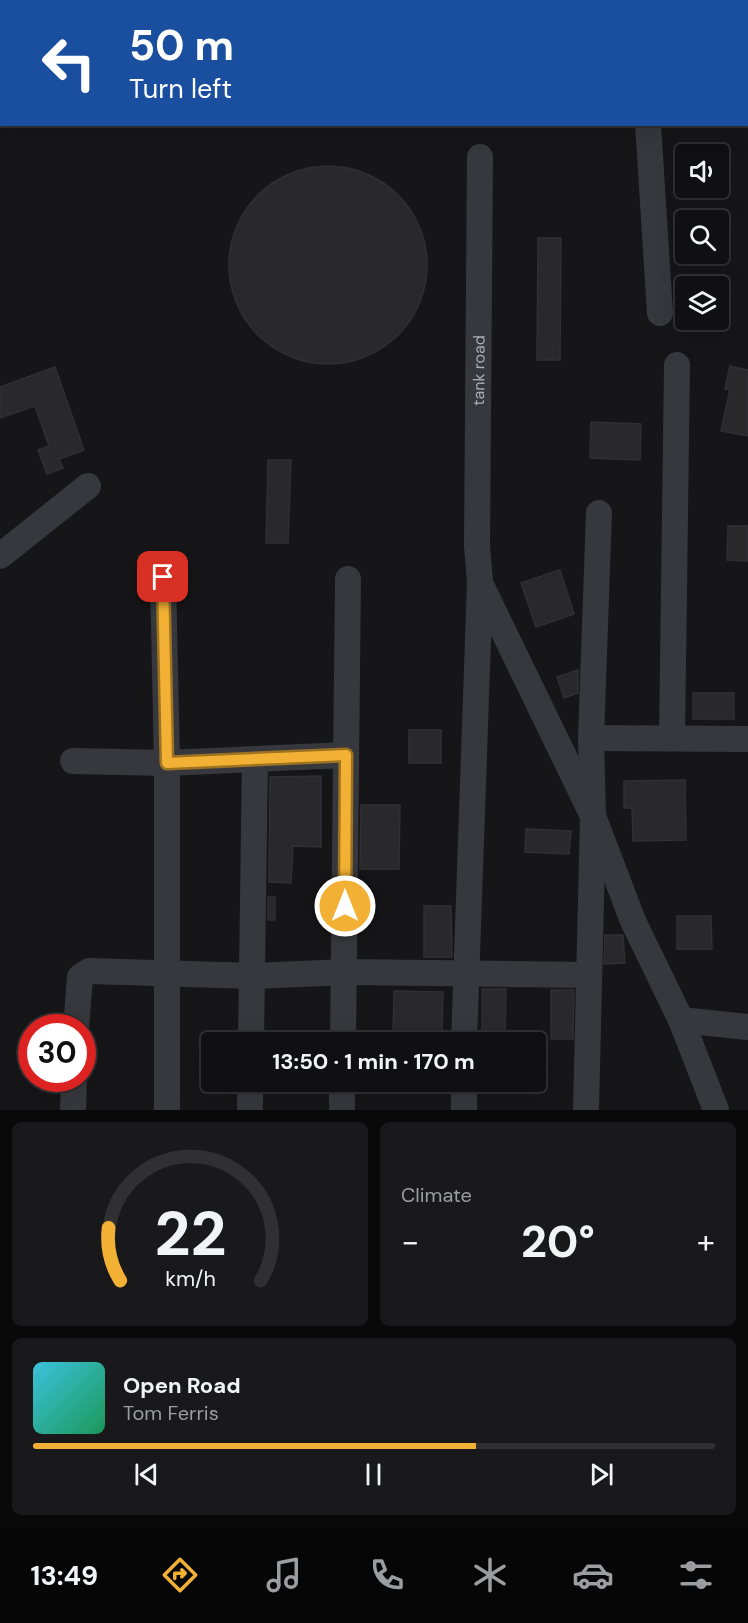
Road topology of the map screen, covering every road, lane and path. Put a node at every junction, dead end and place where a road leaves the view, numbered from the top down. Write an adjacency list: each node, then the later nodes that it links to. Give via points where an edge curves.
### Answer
1 (648, 126): 3 (street)
2 (480, 157): 10 (street, tank road)
3 (660, 313)
4 (676, 365): 12 (street)
5 (88, 486): 7 (street)
6 (599, 513): 11 (street)
7 (0, 556)
8 (163, 577): 17 (street)
9 (348, 579): 14 (street)
10 (480, 582): 18 (street); 20 (street)
11 (591, 738): 12 (street); 18 (street)
12 (672, 738): 13 (street)
13 (748, 739)
14 (346, 755): 15 (street); 19 (street)
15 (255, 759): 17 (street); 23 (street)
16 (73, 761): 17 (street)
17 (167, 763): 21 (street)
18 (593, 816): 22 (street); 25 (street, via 633,921)
19 (345, 972): 20 (street); 23 (street); 28 (street)
20 (465, 973): 22 (street); 29 (street)
21 (168, 974): 23 (street); 24 (street, via 89,971 78,983); 35 (street)
22 (587, 975): 39 (street)
23 (253, 976): 27 (street)
24 (77, 1014)
25 (681, 1020): 26 (street); 40 (street)
26 (748, 1027)
27 (251, 1032)
28 (343, 1032)
29 (464, 1032)
30 (74, 1092): 34 (street)
31 (250, 1092): 36 (street)
32 (342, 1092): 37 (street)
33 (464, 1092): 38 (street)
34 (73, 1110)
35 (167, 1110)
36 (250, 1110)
37 (342, 1110)
38 (464, 1110)
39 (586, 1110)
40 (716, 1110)

